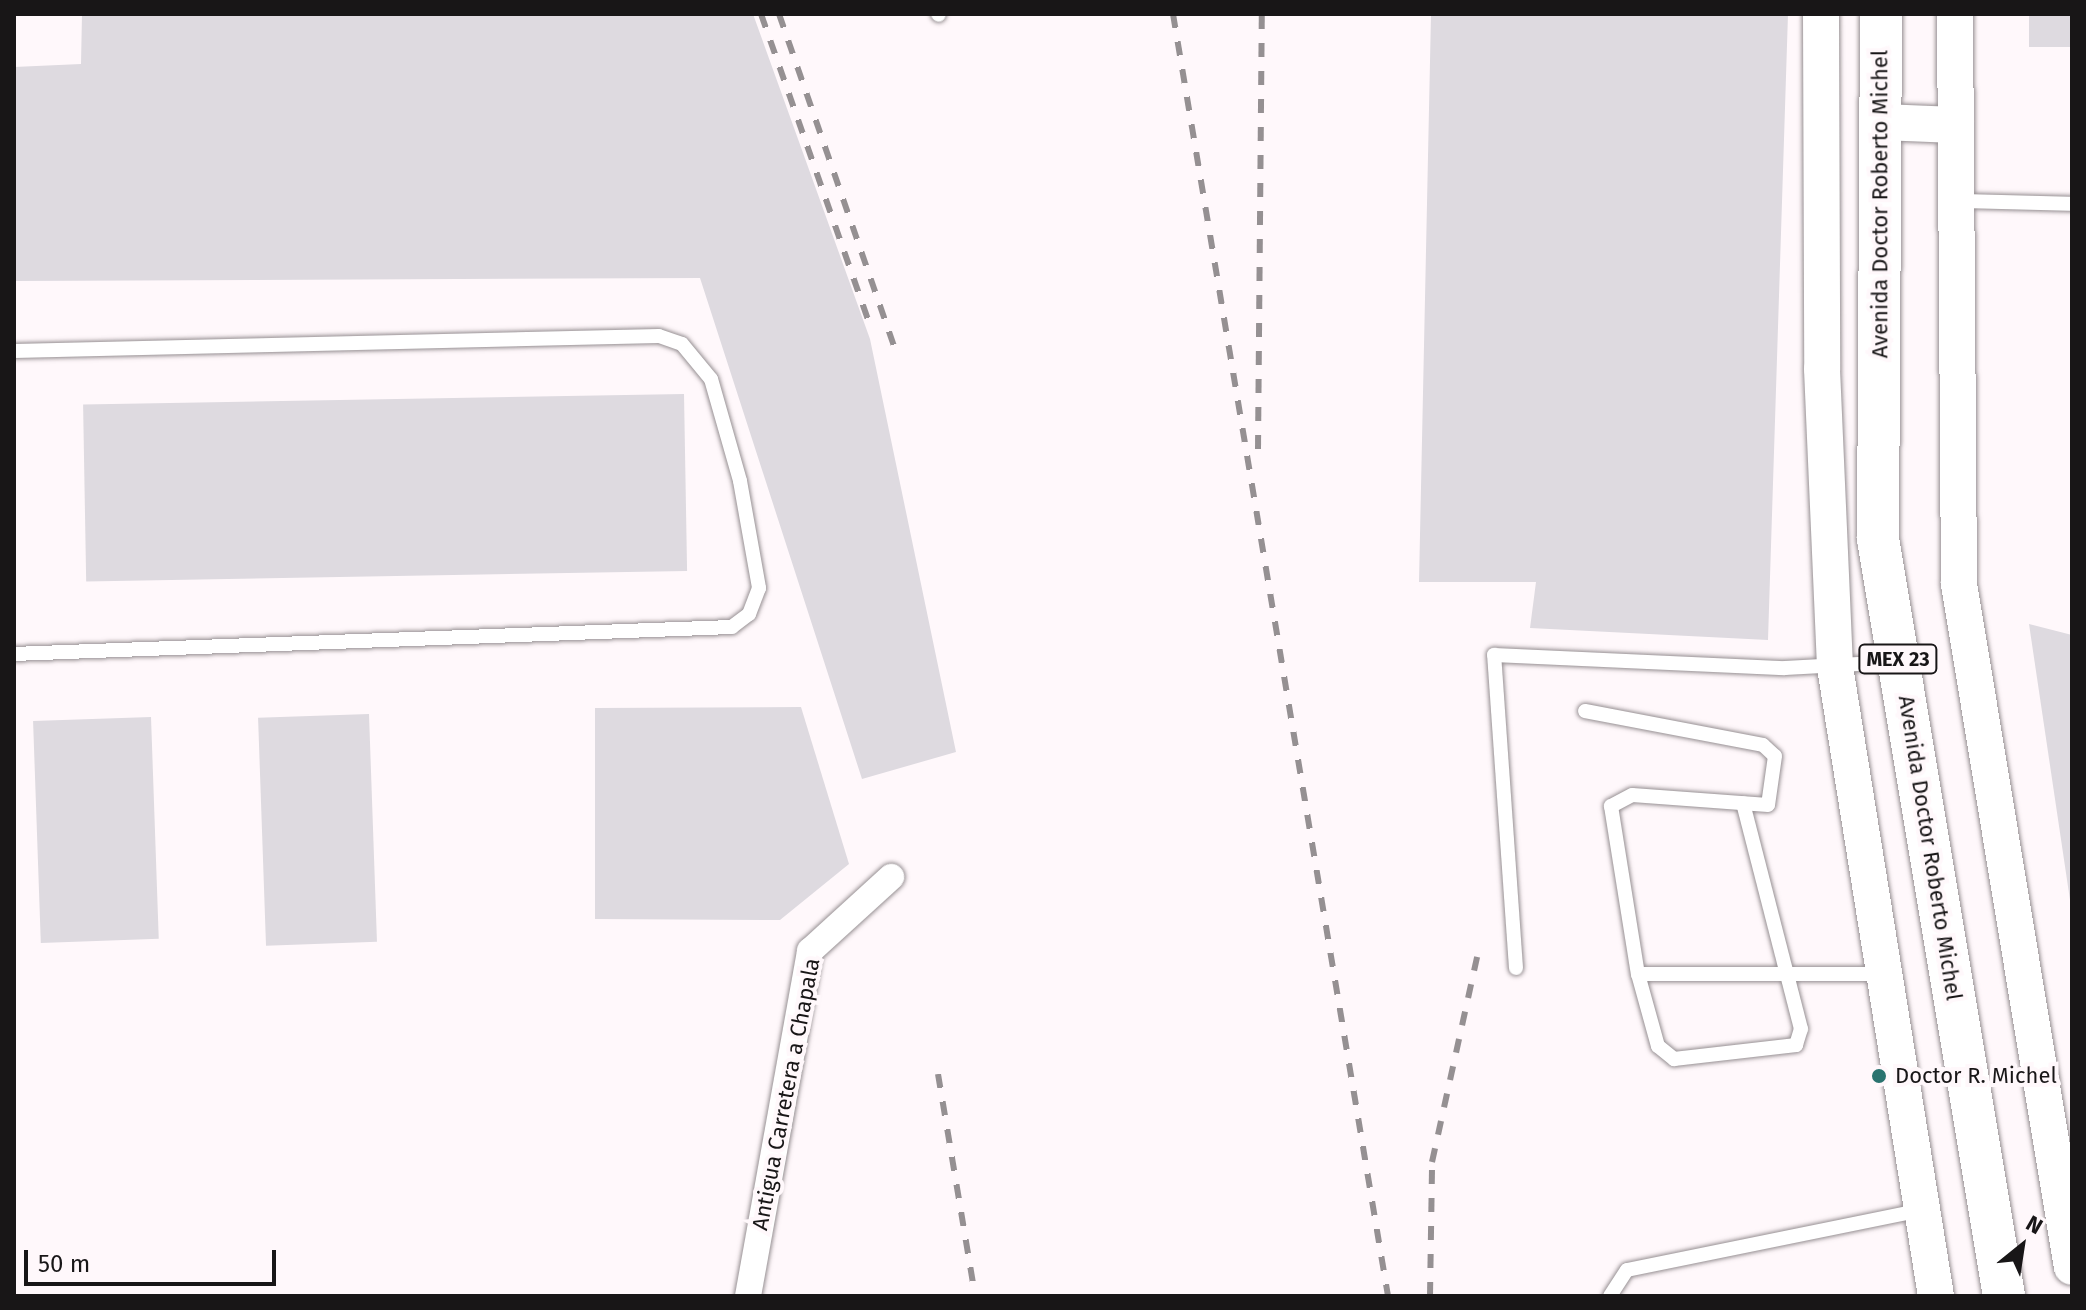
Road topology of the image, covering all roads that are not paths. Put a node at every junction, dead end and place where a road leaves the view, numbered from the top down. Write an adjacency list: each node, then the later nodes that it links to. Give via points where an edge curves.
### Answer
1 (1821, 14): 11 (main road, via 1822,369)
2 (1881, 14): 4 (main road, Avenida Doctor Roberto Michel / MEX 23)
3 (1955, 14): 5 (main road)
4 (1881, 122): 5 (main road); 10 (main road, Avenida Doctor Roberto Michel / MEX 23, via 1878,539)
5 (1956, 125): 6 (main road)
6 (1960, 201): 7 (lane); 20 (main road, via 1959,584)
7 (2072, 204)
8 (14, 351): 9 (lane, via 659,336 682,344 711,379 740,481 759,588 749,614 732,627)
9 (14, 654)
10 (1898, 661): 11 (lane); 24 (main road, Avenida Doctor Roberto Michel / MEX 23)
11 (1835, 667): 15 (lane, via 1494,655); 17 (main road)
12 (1585, 711): 13 (lane, via 1768,746 1775,756 1774,799)
13 (1743, 803): 16 (lane, via 1632,795 1611,806); 18 (lane)
14 (891, 877): 21 (street, Antigua Carretera a Chapala, via 810,951)
15 (1516, 968)
16 (1638, 974): 18 (lane); 18 (lane, via 1658,1046 1680,1060 1792,1049 1801,1029)
17 (1885, 974): 18 (lane); 19 (main road)
18 (1783, 978)
19 (1922, 1210): 22 (lane, via 1627,1270); 23 (main road)
20 (2072, 1267)
21 (748, 1296)
22 (1610, 1296)
23 (1936, 1296)
24 (2004, 1296)

